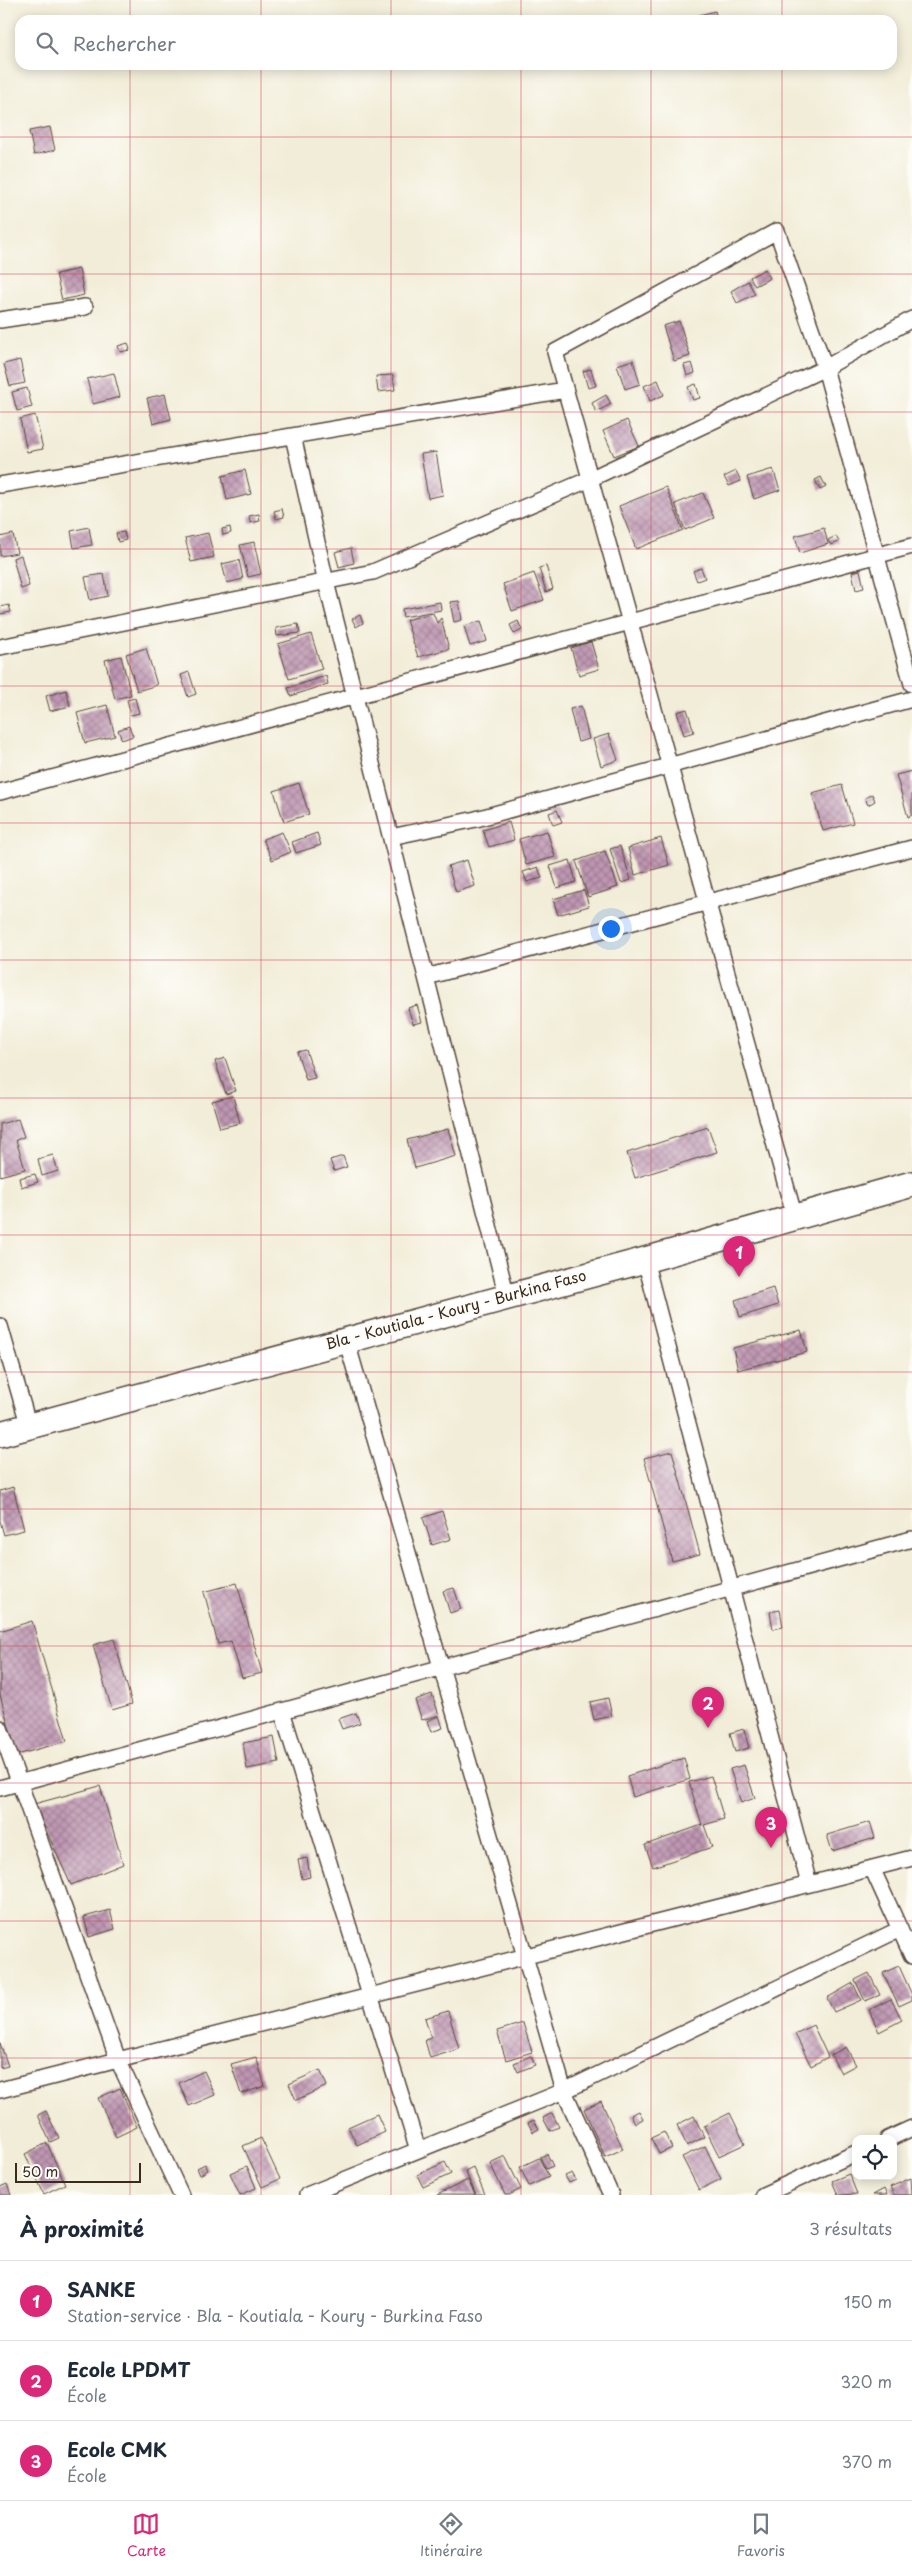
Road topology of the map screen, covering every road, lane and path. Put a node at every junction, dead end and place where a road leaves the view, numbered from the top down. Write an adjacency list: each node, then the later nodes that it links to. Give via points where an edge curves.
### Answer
1 (85, 307): 3 (street)
2 (912, 319): 4 (street)
3 (0, 320)
4 (825, 368): 5 (street, via 777,231 555,352); 7 (street); 10 (street)
5 (565, 390): 6 (street); 7 (street)
6 (293, 436): 8 (street); 11 (street)
7 (590, 479): 11 (street, via 373,572); 12 (street)
8 (0, 484)
9 (912, 546): 10 (street)
10 (878, 556): 12 (street); 14 (street)
11 (326, 582): 13 (street); 15 (street)
12 (630, 622): 15 (street); 17 (street)
13 (0, 647)
14 (912, 684)
15 (355, 696): 18 (street); 19 (street)
16 (912, 699): 17 (street)
17 (670, 766): 19 (street, via 476,819); 21 (street)
18 (0, 792)
19 (391, 837): 22 (street)
20 (912, 848): 21 (street)
21 (707, 902): 22 (street); 24 (street)
22 (426, 976): 26 (street)
23 (912, 1184): 24 (main road, Bla - Koutiala - Koury - Burkina Faso)
24 (795, 1218): 25 (main road, Bla - Koutiala - Koury - Burkina Faso)
25 (645, 1260): 26 (main road, Bla - Koutiala - Koury - Burkina Faso); 32 (street)
26 (507, 1297): 28 (main road, Bla - Koutiala - Koury - Burkina Faso)
27 (0, 1326): 29 (street)
28 (346, 1340): 29 (main road, Bla - Koutiala - Koury - Burkina Faso); 33 (street)
29 (29, 1427): 30 (main road, Bla - Koutiala - Koury - Burkina Faso)
30 (0, 1434)
31 (912, 1539): 32 (street)
32 (731, 1589): 33 (street); 40 (street)
33 (441, 1668): 34 (street); 42 (street)
34 (282, 1711): 36 (street); 44 (street)
35 (0, 1728): 36 (street)
36 (19, 1782): 37 (street); 45 (street)
37 (0, 1788)
38 (912, 1858): 39 (street)
39 (872, 1868): 40 (street); 41 (street)
40 (809, 1884): 42 (street)
41 (900, 1929): 43 (street); 47 (street)
42 (525, 1956): 44 (street); 47 (street)
43 (912, 1956)
44 (370, 1996): 45 (street); 50 (street)
45 (118, 2060): 46 (street); 52 (street)
46 (0, 2090)
47 (564, 2091): 50 (street); 54 (street)
48 (912, 2128): 49 (street)
49 (897, 2135)
50 (418, 2150): 53 (street)
51 (852, 2155): 55 (street)
52 (182, 2195)
53 (307, 2195)
54 (611, 2195)
55 (763, 2195)

